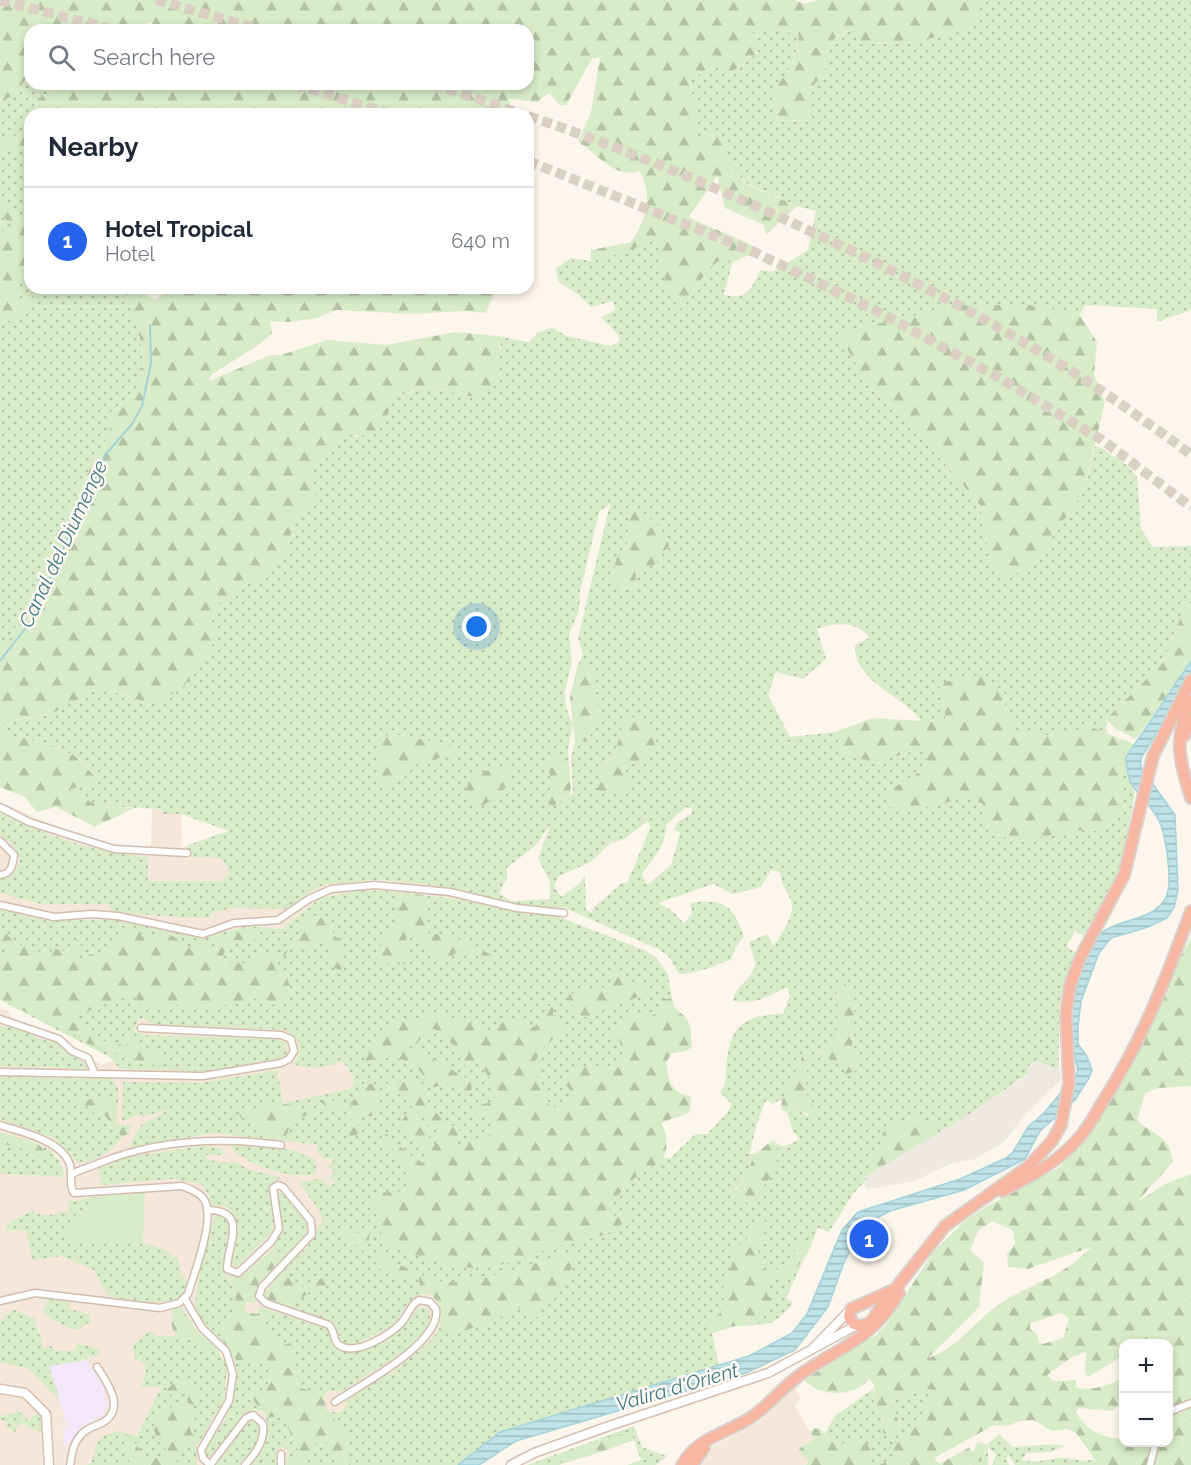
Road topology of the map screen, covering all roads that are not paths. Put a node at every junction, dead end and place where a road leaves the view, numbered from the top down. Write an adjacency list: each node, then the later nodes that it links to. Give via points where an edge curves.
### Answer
1 (1191, 680): 4 (highway)
2 (1190, 698): 4 (highway); 6 (highway, via 1178,742)
3 (1191, 719): 5 (highway, via 1183,746)
4 (1153, 756): 21 (highway, via 1124,875 1080,957 1070,986 1066,1014 1066,1111 1052,1141 1038,1157)
5 (1191, 777)
6 (1191, 798)
7 (0, 807): 9 (street, via 29,822 114,849)
8 (0, 841): 10 (street, via 14,855 13,866)
9 (187, 853)
10 (0, 875)
11 (0, 906): 13 (street, via 54,917 111,915 203,934 234,923 278,920 331,889 375,885 450,892 517,908)
12 (1191, 912): 21 (highway, via 1146,1025 1088,1127 1044,1168)
13 (564, 914)
14 (0, 1019): 17 (street, via 59,1040 88,1058)
15 (141, 1028): 17 (street, via 281,1035 291,1040 294,1051 281,1063 213,1076)
16 (0, 1072): 17 (street)
17 (95, 1074)
18 (0, 1125): 20 (street, via 50,1144 68,1159)
19 (281, 1145): 20 (street, via 221,1140 123,1153)
20 (71, 1176): 22 (street, via 71,1186 78,1194 182,1186 199,1195)
21 (971, 1205): 23 (highway, via 945,1226)
22 (207, 1210): 25 (street, via 208,1224); 33 (street, via 222,1211 230,1218 234,1233 227,1269 238,1273 276,1235 279,1223 273,1188 283,1187 311,1221 312,1234 262,1287 259,1296 272,1306 329,1325 341,1347 363,1345 395,1328 419,1300 430,1302 436,1309 434,1326 421,1344)
23 (908, 1274): 24 (highway); 29 (highway, via 883,1318)
24 (898, 1286): 27 (highway); 29 (highway)
25 (185, 1299): 26 (street, via 160,1308 44,1293 19,1294); 41 (street, via 202,1328 226,1351 233,1374 229,1401 201,1450)
26 (0, 1301)
27 (863, 1303): 28 (highway); 29 (highway, via 871,1309)
28 (850, 1310): 29 (highway, via 850,1319); 30 (main road)
29 (862, 1328): 30 (main road); 36 (highway, via 752,1416)
30 (810, 1351): 44 (main road, via 768,1373 609,1426)
31 (97, 1367): 40 (street, via 112,1391 112,1413 80,1436)
32 (0, 1389): 39 (main road, via 25,1393 46,1414)
33 (335, 1402)
34 (1191, 1403): 35 (street)
35 (1173, 1410)
36 (725, 1432): 45 (highway, via 698,1445); 46 (highway, via 705,1446)
37 (1155, 1447): 47 (street)
38 (281, 1454): 43 (street)
39 (49, 1465)
40 (70, 1465)
41 (210, 1465): 42 (street, via 246,1418 253,1415 263,1424 263,1434 259,1447)
42 (245, 1465)
43 (281, 1465)
44 (511, 1465)
45 (682, 1465)
46 (692, 1465)
47 (1150, 1465)

